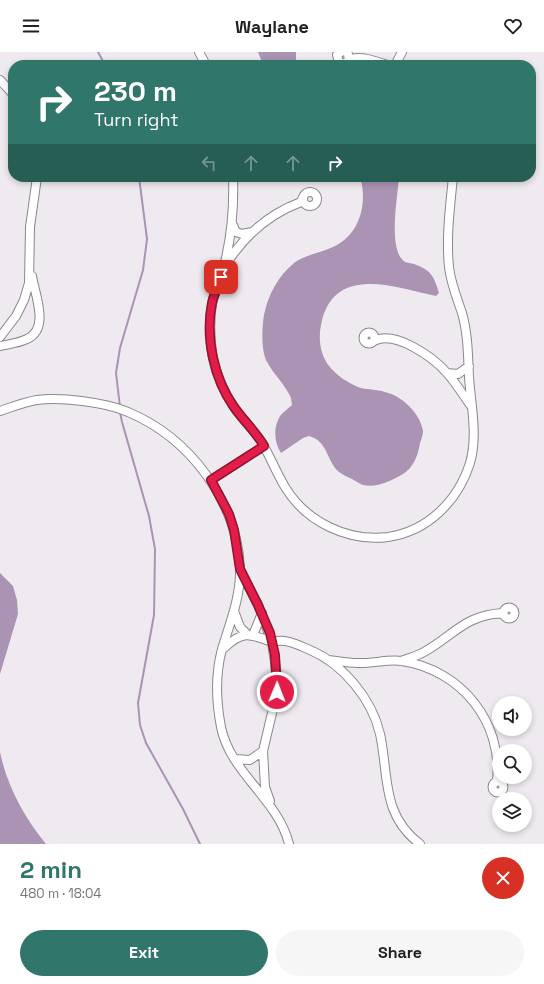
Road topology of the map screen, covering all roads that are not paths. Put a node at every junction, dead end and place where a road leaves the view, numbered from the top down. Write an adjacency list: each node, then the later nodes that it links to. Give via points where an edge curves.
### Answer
1 (347, 55): 2 (street)
2 (370, 60)
3 (0, 80): 4 (street)
4 (8, 89)
5 (36, 182): 11 (street, via 30,226)
6 (233, 182): 9 (street)
7 (452, 182): 16 (street, via 448,224 449,267 466,333)
8 (303, 202): 10 (street, via 275,215)
9 (232, 223): 10 (street, via 236,232); 12 (street)
10 (252, 232): 12 (street, via 238,246)
11 (30, 266): 13 (street, via 24,300 16,316); 15 (street, via 40,319 39,327 29,338)
12 (223, 269): 20 (street, via 212,304 210,325 215,366 233,405)
13 (0, 336)
14 (375, 338): 17 (street, via 398,341 412,347)
15 (0, 346)
16 (468, 366): 17 (street, via 461,373); 18 (street)
17 (447, 373): 18 (street)
18 (471, 406): 20 (street, via 473,446 470,463 454,496 419,528 389,537 351,535 328,528 311,516 285,488)
19 (0, 410): 21 (street, via 36,400 52,400 93,404 126,411 166,435)
20 (264, 446): 21 (street)
21 (211, 480): 22 (street, via 229,514)
22 (240, 569): 23 (street); 24 (street)
23 (234, 611): 26 (street, via 240,627); 28 (street)
24 (262, 613): 26 (street); 27 (street)
25 (503, 613): 29 (street, via 480,616 467,622)
26 (250, 635): 27 (street); 28 (street, via 236,637)
27 (272, 642): 30 (street, via 286,641); 36 (street, via 278,676 277,692)
28 (222, 649): 37 (street, via 217,686 218,708 222,730)
29 (423, 652): 31 (street); 33 (street)
30 (329, 660): 32 (street); 34 (street)
31 (401, 661): 32 (street); 33 (street)
32 (357, 663): 34 (street)
33 (423, 666): 35 (street, via 440,673 459,686 475,702 487,720)
34 (347, 676): 40 (street, via 371,710 380,732 387,789 395,815)
35 (495, 744)
36 (263, 751): 37 (street, via 250,760); 38 (street, via 265,787)
37 (235, 759): 38 (street)
38 (271, 805): 39 (street)
39 (290, 844)
40 (420, 844)

